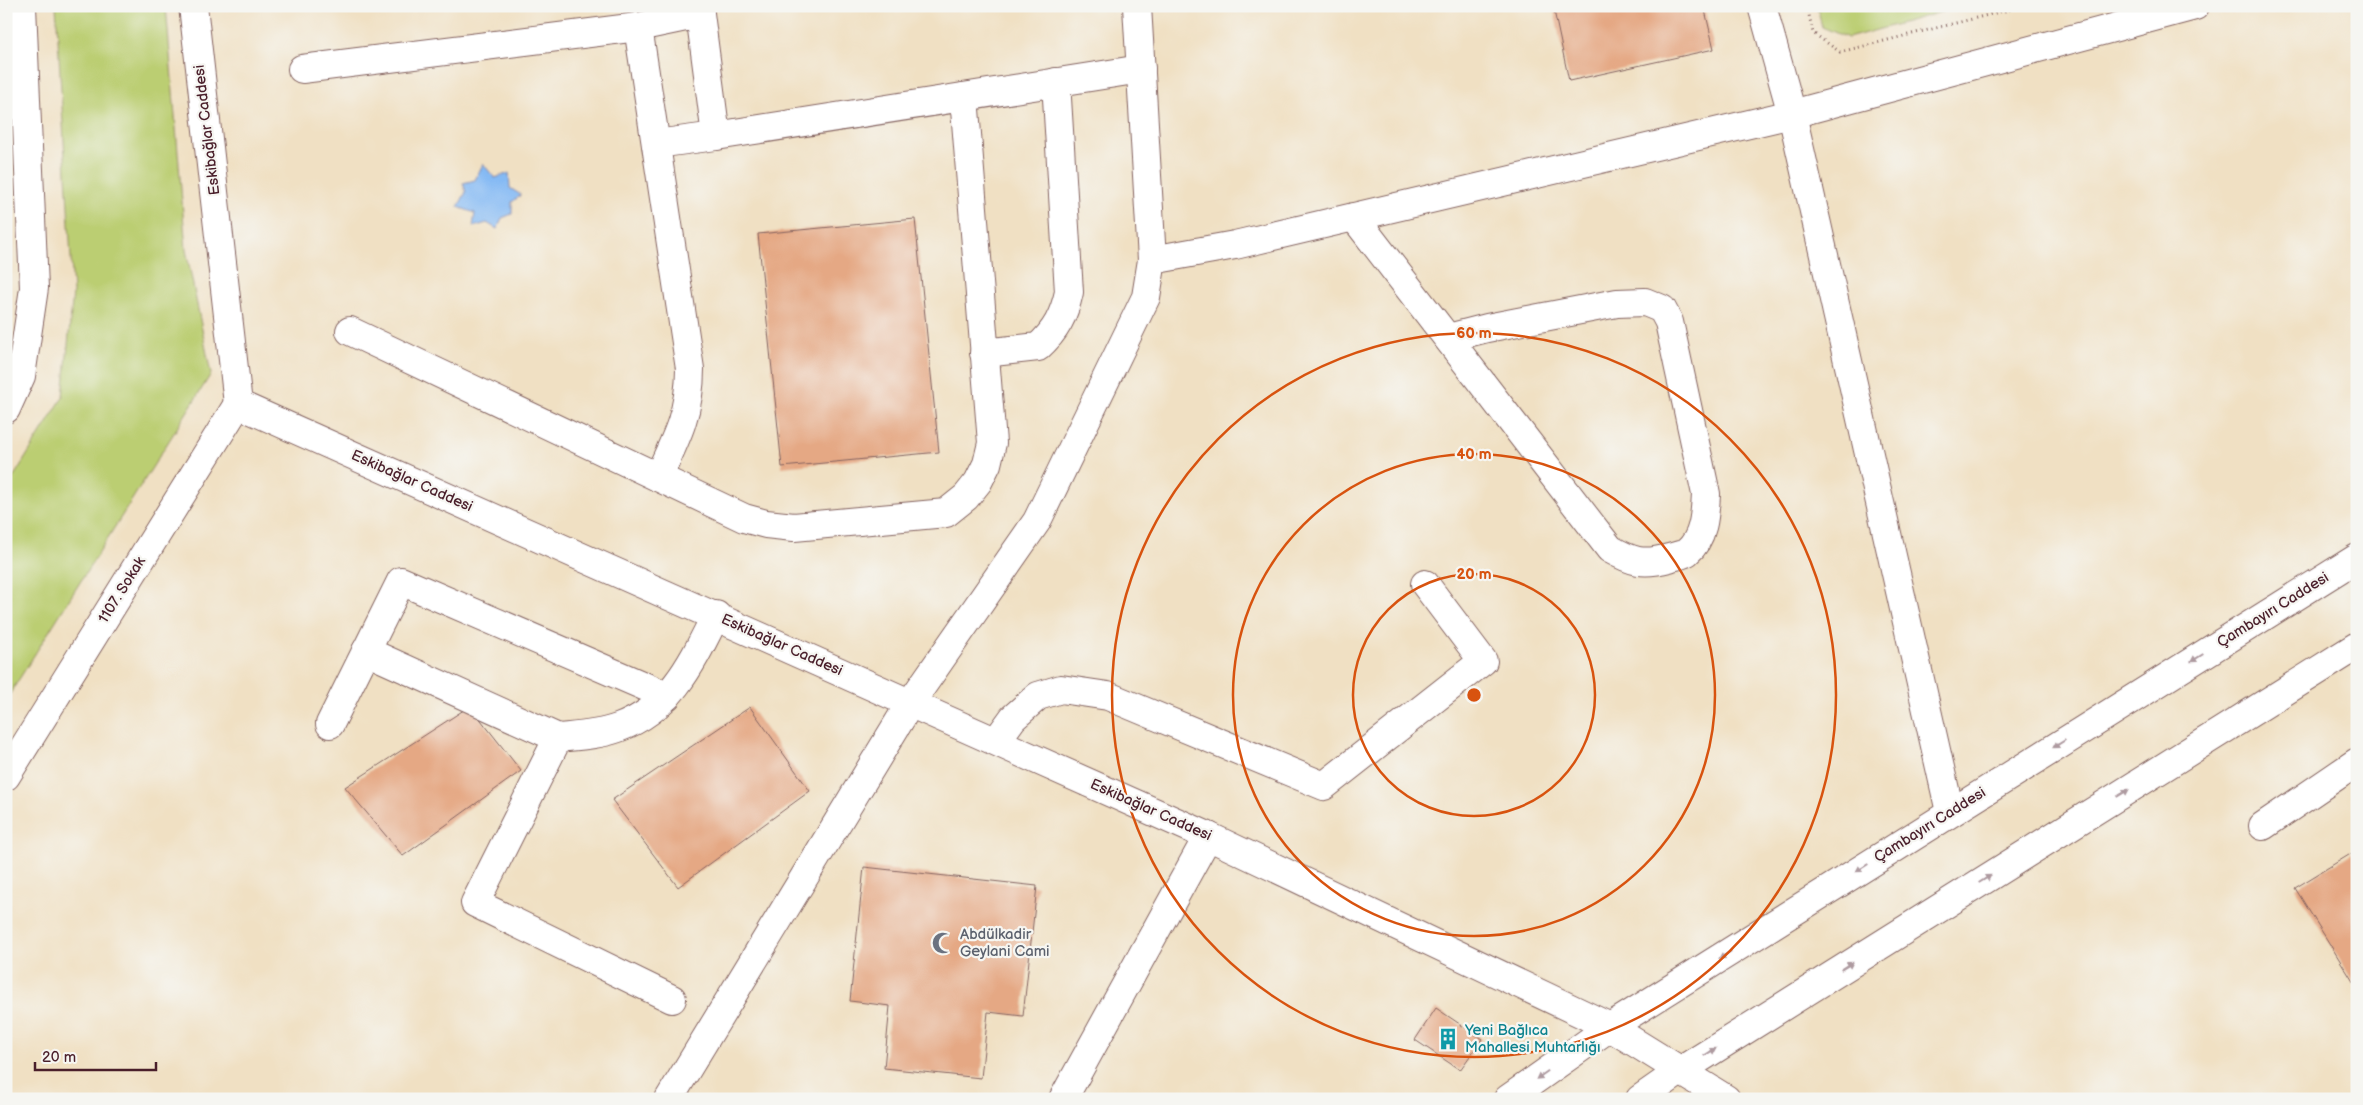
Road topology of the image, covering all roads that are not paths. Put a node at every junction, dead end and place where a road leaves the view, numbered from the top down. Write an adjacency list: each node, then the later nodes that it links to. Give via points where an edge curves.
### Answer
1 (22, 6): 13 (street)
2 (193, 6): 21 (street, Eskibağlar Caddesi)
3 (1137, 6): 9 (street)
4 (1762, 6): 12 (street)
5 (2195, 6): 12 (street)
6 (699, 10): 7 (street); 14 (street)
7 (638, 27): 8 (street); 15 (street)
8 (302, 69)
9 (1141, 69): 10 (street); 17 (street)
10 (1056, 82): 11 (street); 20 (street, via 1069,292 1065,309 1057,326 1038,347)
11 (964, 97): 14 (street); 20 (street)
12 (1792, 114): 16 (street); 36 (street)
13 (16, 130): 22 (street, via 34,288 21,376)
14 (716, 136): 15 (street)
15 (656, 144): 23 (street, via 690,369 687,410)
16 (1354, 217): 17 (street, via 1235,245); 19 (street)
17 (1152, 260): 30 (street, via 1146,297 1037,521)
18 (350, 331): 23 (street)
19 (1448, 338): 19 (street, via 1617,303 1645,302 1662,309 1669,322 1706,494 1704,521 1698,538 1687,552 1652,562 1633,561 1610,549)
20 (984, 353): 23 (street, via 992,443 987,464 966,497 946,512 784,526 744,518)
21 (238, 404): 26 (street, Eskibağlar Caddesi); 35 (street, 1107. Sokak)
22 (6, 409)
23 (658, 477)
24 (2357, 558): 36 (street, Çambayırı Caddesi, one-way to 36)
25 (1425, 584): 33 (street, via 1483,661 1324,786 1108,696 1061,689 1038,696 1013,718)
26 (716, 615): 29 (street, via 685,676); 30 (street, Eskibağlar Caddesi)
27 (2357, 646): 41 (street, one-way to 27)
28 (366, 651): 29 (street, via 401,581); 31 (street); 32 (street)
29 (668, 696): 32 (street, via 653,710 617,728)
30 (911, 702): 33 (street, Eskibağlar Caddesi); 42 (street)
31 (330, 724)
32 (558, 738): 39 (street, via 475,903)
33 (997, 740): 38 (street, Eskibağlar Caddesi)
34 (2357, 762): 37 (street)
35 (6, 776)
36 (1950, 812): 40 (street, Çambayırı Caddesi, one-way to 40)
37 (2263, 826)
38 (1208, 836): 40 (street, Eskibağlar Caddesi); 43 (street)
39 (672, 999)
40 (1610, 1027): 41 (street, Eskibağlar Caddesi); 44 (street, Çambayırı Caddesi, one-way to 44)
41 (1680, 1071): 45 (street); 46 (street, Eskibağlar Caddesi)
42 (669, 1099)
43 (1063, 1099)
44 (1508, 1099)
45 (1640, 1099)
46 (1726, 1099)

